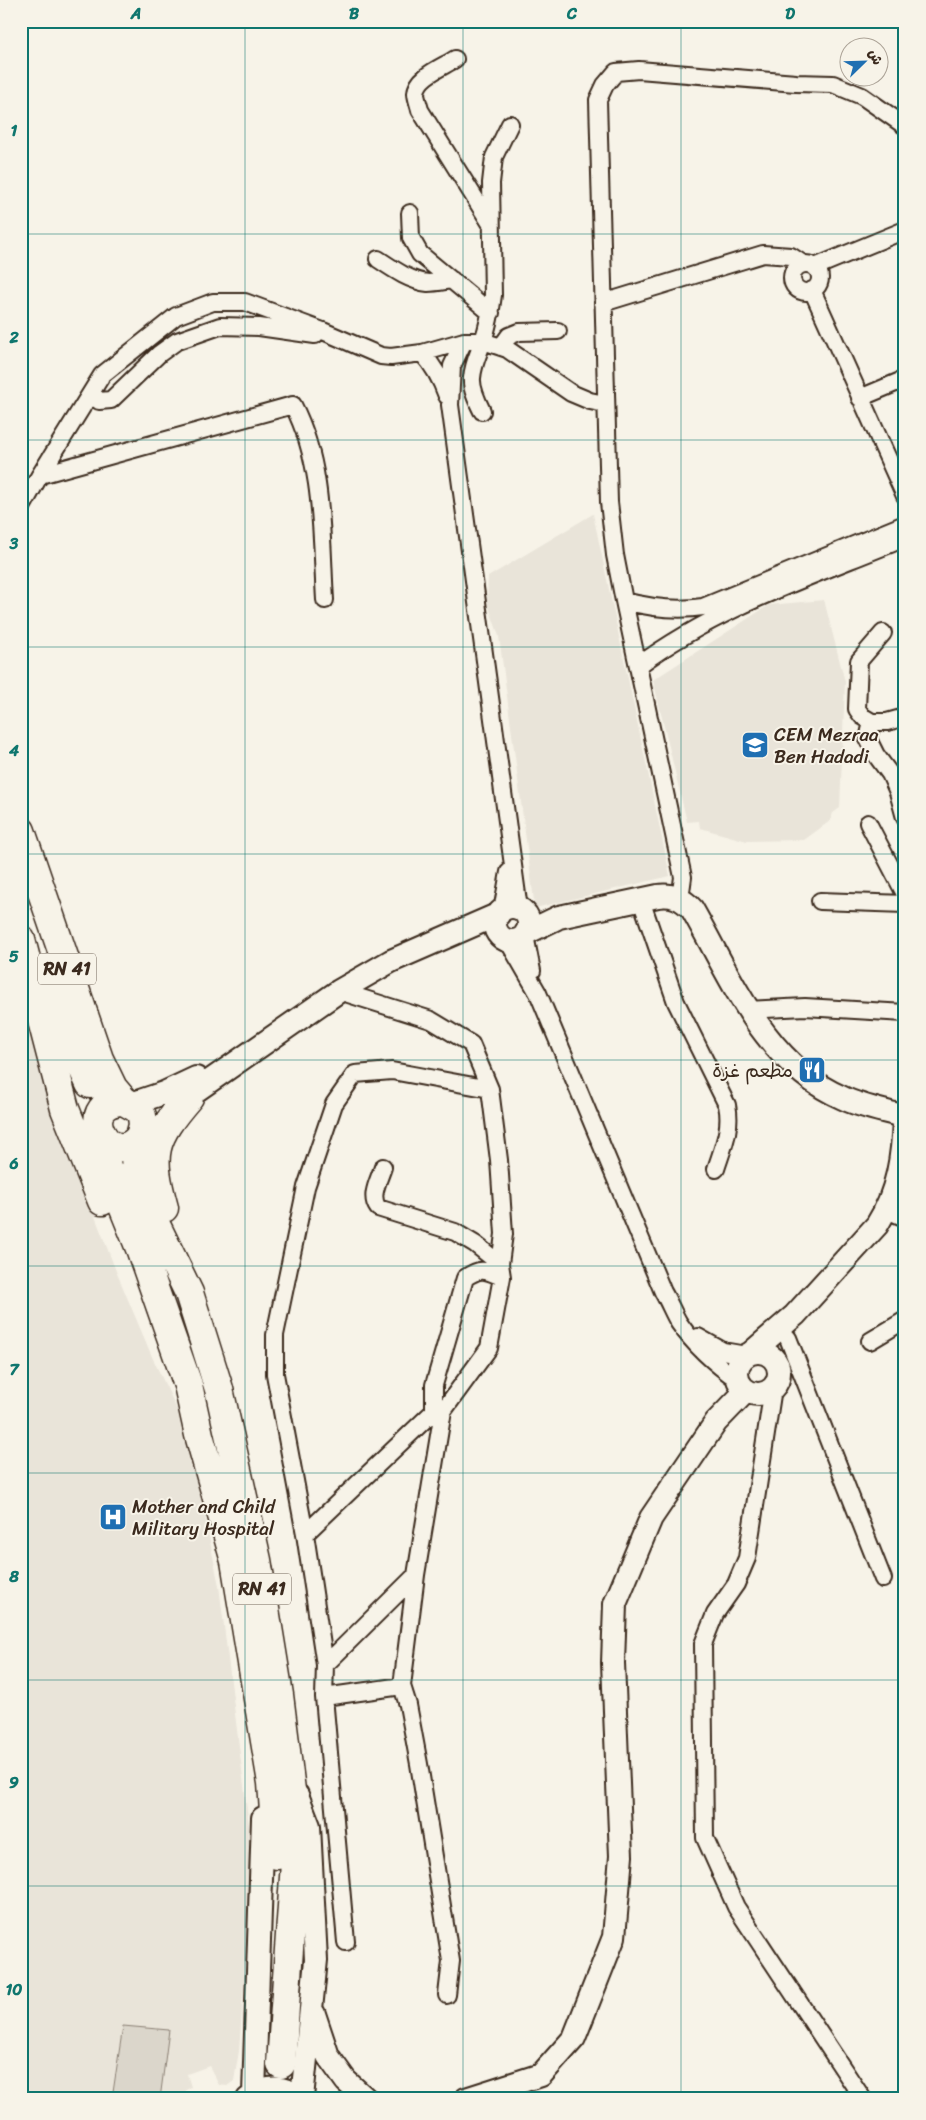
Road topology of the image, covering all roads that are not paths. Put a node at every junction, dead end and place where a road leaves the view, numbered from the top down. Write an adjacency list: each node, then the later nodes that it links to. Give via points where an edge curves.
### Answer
1 (456, 59): 5 (street, via 426,76 416,94 420,110)
2 (510, 124): 5 (street, via 494,157)
3 (905, 126): 11 (street, via 862,96 833,84 639,70 616,72 605,84 598,100)
4 (410, 213): 9 (street, via 411,238 415,248)
5 (492, 226): 12 (street)
6 (905, 230): 8 (street)
7 (378, 259): 9 (street, via 417,280 429,283)
8 (809, 266): 10 (street, via 818,271 820,280); 10 (street, via 793,272 794,284 804,292); 11 (street, via 791,256 763,254)
9 (452, 280): 12 (street)
10 (812, 290): 21 (street)
11 (603, 303): 22 (street)
12 (491, 313): 16 (street)
13 (558, 331): 17 (street, via 519,332 510,336)
14 (340, 338): 18 (street, via 381,356); 20 (street, via 259,327 220,326 177,341 111,400 99,401); 20 (street, via 245,302 213,302 176,316 102,376)
15 (464, 341): 16 (street); 18 (street); 23 (street, via 452,366)
16 (483, 341): 17 (street); 24 (street, via 472,379)
17 (501, 347): 22 (street, via 571,393)
18 (422, 353): 23 (street, via 432,363)
19 (905, 379): 21 (street)
20 (91, 393): 25 (street)
21 (860, 398): 26 (street)
22 (605, 404): 32 (street, via 609,502)
23 (450, 406): 45 (street, via 496,734 511,862)
24 (482, 411)
25 (40, 475): 27 (street); 31 (street, via 293,405 302,423 318,482)
26 (904, 498)
27 (21, 509)
28 (905, 525): 29 (street); 32 (street, via 703,607 685,610 651,608)
29 (905, 529)
30 (905, 540): 34 (street, via 742,605 667,645)
31 (325, 600)
32 (624, 601): 34 (street)
33 (883, 633): 36 (street, via 859,661 858,709)
34 (638, 666): 41 (street, via 683,877)
35 (905, 717): 36 (street)
36 (872, 722): 37 (street, via 868,739 890,774)
37 (905, 818)
38 (868, 823): 40 (street)
39 (21, 831): 54 (highway, RN 41, via 99,1059 113,1088)
40 (905, 894)
41 (680, 899): 42 (street, via 665,895); 49 (street, via 692,909)
42 (641, 900): 45 (street, via 559,917 541,916); 59 (street, via 676,1002 727,1105 728,1132)
43 (820, 901): 44 (street)
44 (905, 904)
45 (513, 924): 48 (street, via 481,935 435,942 391,961); 65 (street, via 538,993 649,1261)
46 (21, 931): 56 (highway, RN 41, via 97,1099)
47 (21, 940): 71 (highway, via 65,1109 151,1331 185,1397)
48 (339, 991): 51 (street); 52 (street, via 432,1020 471,1044)
49 (748, 1010): 50 (street, via 805,1007); 55 (street, via 786,1058 810,1078 843,1098)
50 (905, 1014)
51 (269, 1038): 53 (street); 54 (street, via 179,1087)
52 (490, 1089): 61 (street, via 504,1234); 72 (street, via 392,1071 355,1074 334,1104 306,1187 275,1335 275,1374)
53 (189, 1097): 54 (street); 62 (highway, via 168,1122 154,1156 156,1179)
54 (135, 1116): 56 (highway, via 109,1104); 56 (highway, via 138,1139 124,1146 109,1143); 62 (highway, RN 41, via 138,1179 154,1221)
55 (904, 1117): 57 (street)
56 (99, 1124): 71 (highway, RN 41, via 107,1167 179,1359)
57 (904, 1149): 60 (street, via 895,1186)
58 (384, 1167): 61 (street, via 374,1194 378,1208 454,1232 474,1244)
59 (716, 1169)
60 (896, 1214): 63 (street, via 868,1237)
61 (501, 1270): 70 (street, via 489,1348); 70 (street, via 472,1273 465,1278 434,1385)
62 (190, 1293): 78 (highway, RN 41, via 220,1389 259,1570 279,1695)
63 (795, 1314): 66 (street); 68 (street)
64 (905, 1320): 67 (street)
65 (678, 1322): 68 (street, via 722,1351); 68 (street, via 702,1351)
66 (788, 1338): 69 (street); 74 (street)
67 (870, 1341)
68 (742, 1371): 69 (street, via 760,1394); 69 (street, via 766,1353 776,1362); 86 (street, via 716,1422 651,1518 615,1604 613,1663 621,1856 614,1937 574,2038 542,2075)
69 (776, 1379): 87 (street, via 747,1558 702,1644 705,1838 736,1908)
70 (439, 1411): 72 (street); 73 (street)
71 (200, 1435): 78 (highway, RN 41, via 235,1561)
72 (305, 1534): 75 (street)
73 (416, 1575): 75 (street); 76 (street)
74 (883, 1579)
75 (325, 1665): 77 (street)
76 (402, 1686): 77 (street); 80 (street, via 419,1764 451,1961)
77 (324, 1697): 79 (street)
78 (280, 1776): 81 (street, via 304,1810 309,1826 316,1960); 82 (highway, RN 41, via 294,1814 295,1863)
79 (346, 1942)
80 (447, 1995)
81 (311, 2006): 82 (street); 85 (street, via 328,2056 346,2081)
82 (277, 2065): 83 (street); 84 (street)
83 (251, 2096): 84 (street, via 279,2088)
84 (302, 2098)
85 (366, 2099)
86 (466, 2099)
87 (863, 2099)

